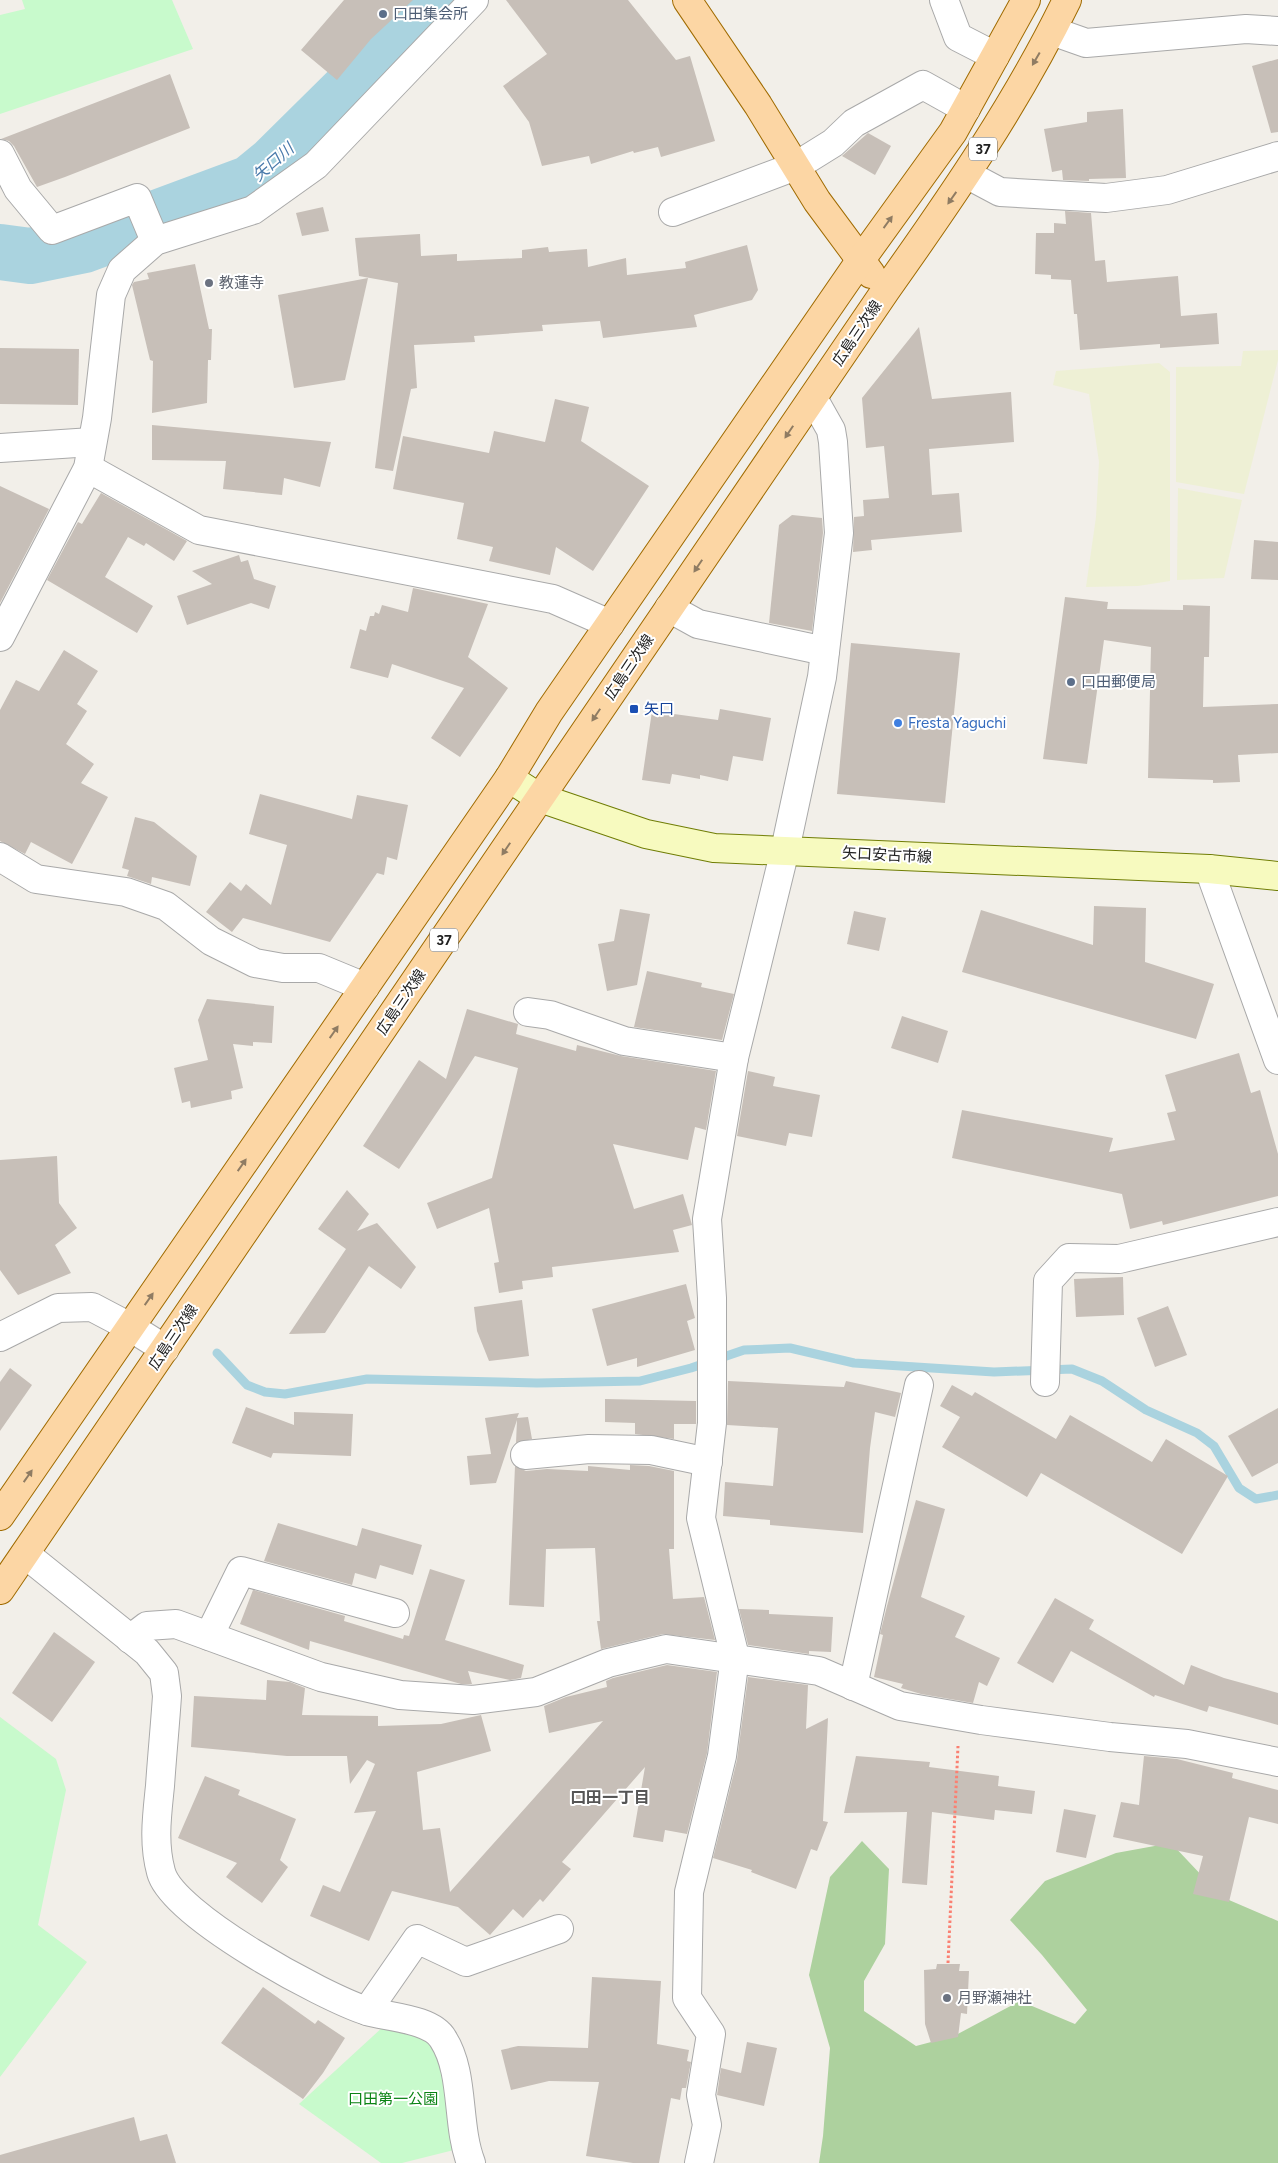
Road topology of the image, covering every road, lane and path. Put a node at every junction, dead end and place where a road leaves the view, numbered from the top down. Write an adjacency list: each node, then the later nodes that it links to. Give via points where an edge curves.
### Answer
1 (474, 0): 15 (street, via 316,165 253,210)
2 (687, 0): 12 (main road, 広島三次線, via 738,73)
3 (944, 0): 8 (street, via 958,37)
4 (1026, 0): 8 (main road, 37)
5 (1069, 1): 6 (main road, 広島三次線 / 37)
6 (1052, 31): 7 (street, via 1086,43 1246,28); 13 (main road, 広島三次線 / 37, one-way to 13)
7 (1278, 31)
8 (995, 56): 9 (main road, 37)
9 (966, 108): 12 (street, via 923,85 854,123 833,143); 16 (main road, 37, one-way to 9, via 953,132)
10 (0, 154): 15 (street, via 18,189 52,230 137,198)
11 (1278, 156): 13 (street, via 1167,190 1106,198 1000,192)
12 (796, 166): 14 (street); 16 (main road, 広島三次線)
13 (968, 175): 17 (main road, 広島三次線 / 37, one-way to 17)
14 (673, 212)
15 (153, 237): 20 (street, via 122,270 111,296)
16 (860, 261): 17 (main road, 広島三次線); 22 (main road, 37)
17 (886, 290): 18 (main road, 広島三次線 / 37)
18 (813, 398): 21 (main road, 広島三次線 / 37, one-way to 21); 24 (street, via 831,430 839,533)
19 (0, 448): 20 (street)
20 (90, 455): 22 (street, via 199,530 553,599); 23 (street)
21 (669, 608): 24 (street, via 698,624); 26 (main road, 広島三次線 / 37, one-way to 26)
22 (610, 624): 25 (main road, 37, via 549,712)
23 (0, 637)
24 (825, 651): 27 (street)
25 (509, 778): 26 (main road, 矢口安古市線); 31 (main road, 37)
26 (540, 798): 27 (main road, 矢口安古市線, via 646,834 714,848); 38 (main road, 広島三次線 / 37, one-way to 38)
27 (785, 850): 29 (main road, 矢口安古市線); 33 (street)
28 (0, 857): 31 (street, via 36,879 126,892 166,906 211,941 255,963 283,968 319,968)
29 (1210, 869): 30 (main road, 矢口安古市線); 34 (street)
30 (1278, 876)
31 (365, 987): 36 (main road, 37, one-way to 31)
32 (528, 1012): 33 (street, via 550,1015 624,1042)
33 (734, 1058): 42 (street, via 707,1219 712,1298 712,1423)
34 (1278, 1060)
35 (1278, 1222): 39 (street, via 1120,1259 1069,1258 1048,1281)
36 (130, 1327): 37 (street, via 92,1307 58,1308); 38 (street); 43 (main road, 37, one-way to 36)
37 (0, 1337)
38 (165, 1349): 44 (main road, 広島三次線 / 37)
39 (1045, 1382)
40 (919, 1386): 50 (street)
41 (526, 1455): 42 (street, via 590,1449 651,1450)
42 (708, 1462): 49 (street, via 701,1518)
43 (0, 1516)
44 (25, 1554): 45 (main road, 広島三次線 / 37); 48 (street)
45 (0, 1590)
46 (395, 1613): 47 (street, via 241,1571)
47 (209, 1636): 48 (street, via 176,1624 147,1626); 49 (street, via 321,1677 400,1695 473,1700 536,1692 608,1662 666,1649)
48 (130, 1639): 55 (street, via 147,1652 164,1673 167,1696 155,1844 161,1874 178,1900 255,1955 303,1983)
49 (735, 1657): 50 (street, via 819,1671); 57 (street, via 722,1756 689,1892 687,1998 711,2034 701,2095 707,2125)
50 (853, 1686): 51 (street, via 900,1706)
51 (960, 1716): 52 (street, via 1187,1744); 54 (path)
52 (1278, 1762)
53 (559, 1929): 55 (street, via 466,1962 417,1939)
54 (948, 1963)
55 (366, 2011): 56 (street, via 426,2025 443,2037 453,2061 463,2143)
56 (471, 2163)
57 (699, 2163)

